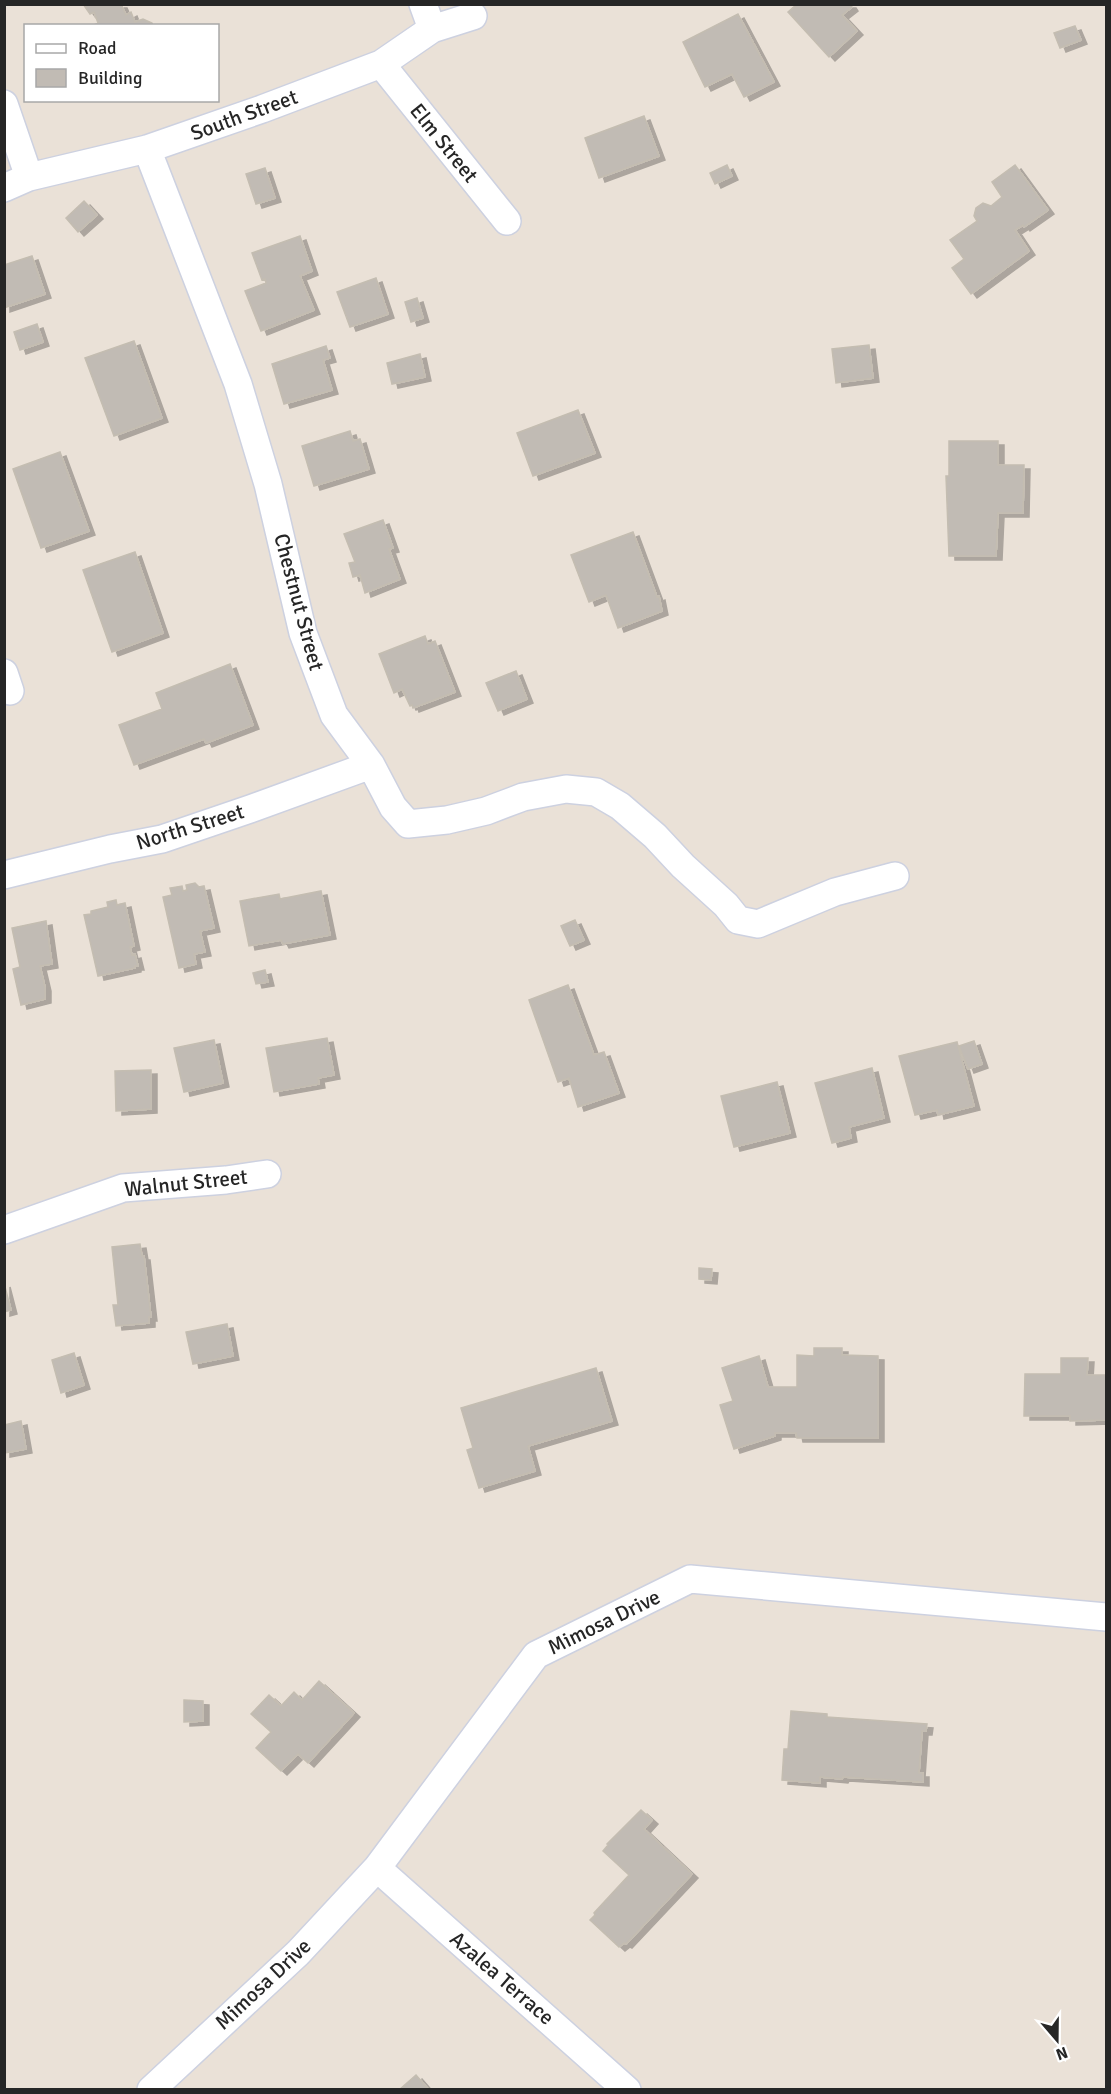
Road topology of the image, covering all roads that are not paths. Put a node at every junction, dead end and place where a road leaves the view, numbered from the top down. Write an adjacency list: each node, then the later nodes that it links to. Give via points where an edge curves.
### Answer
1 (473, 16): 2 (street, South Street)
2 (427, 17): 3 (street, South Street)
3 (381, 64): 5 (street, South Street); 8 (street, Elm Street)
4 (4, 104): 6 (street)
5 (147, 149): 6 (street, South Street); 9 (street, Chestnut Street, via 238,384 268,484 303,633 334,715)
6 (29, 177): 7 (street, South Street)
7 (4, 188)
8 (507, 221)
9 (371, 765): 10 (street, North Street, via 162,839); 11 (street, Chestnut Street, via 393,807 408,824 447,820 523,797 566,789 596,792 621,806 655,836 738,920 758,924 836,892)
10 (4, 875)
11 (895, 876)
12 (267, 1174): 13 (street, Walnut Street, via 123,1188)
13 (4, 1230)
14 (1107, 1617): 15 (street, Mimosa Drive, via 690,1580 536,1655)
15 (377, 1868): 16 (street, Mimosa Drive, via 298,1953); 17 (street, Azalea Terrace)
16 (151, 2090)
17 (627, 2090)

